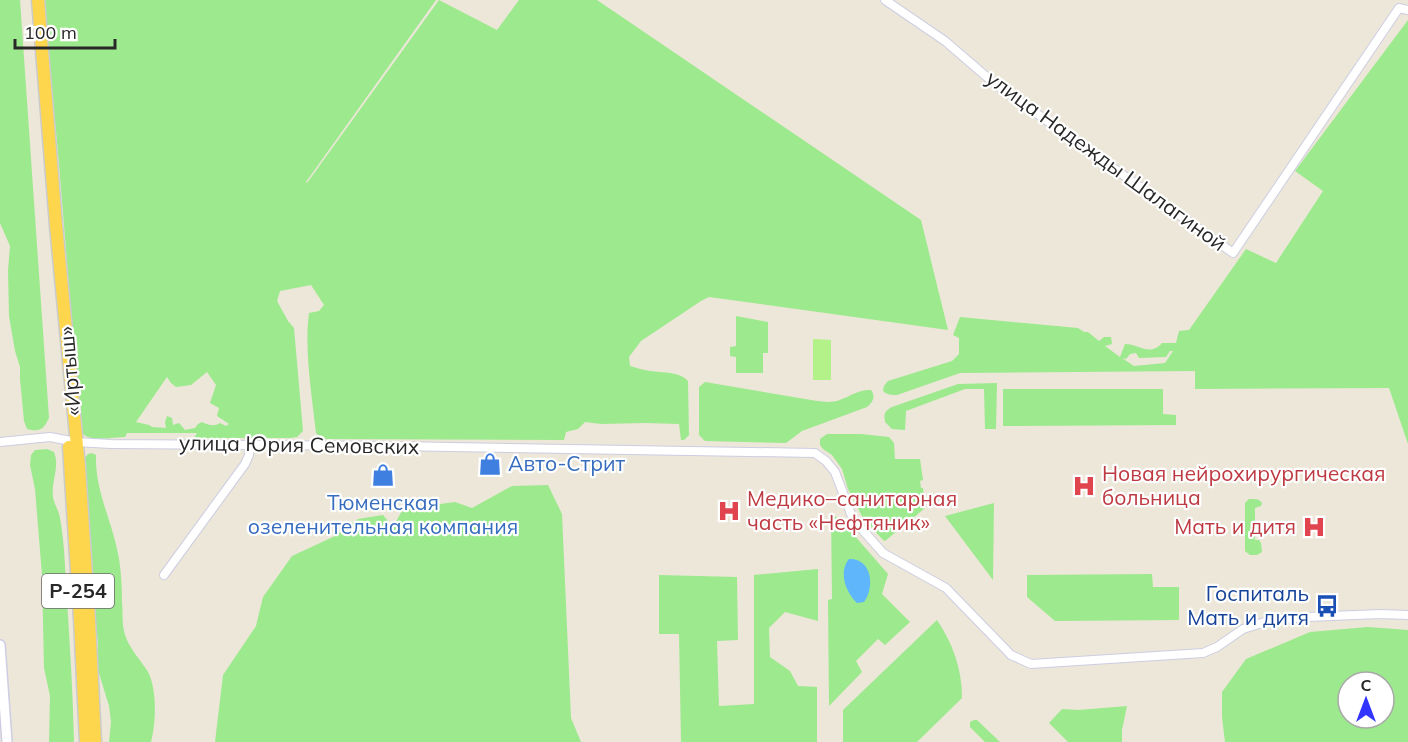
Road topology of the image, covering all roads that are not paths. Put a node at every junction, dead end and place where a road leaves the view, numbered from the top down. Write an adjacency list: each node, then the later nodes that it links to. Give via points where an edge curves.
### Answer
1 (30, 0): 5 (highway, «Иртыш» / Р-254)
2 (38, 0): 5 (highway, «Иртыш» / Р-254)
3 (885, 0): 4 (street, улица Надежды Шалагиной, via 945,41 995,84 1233,253)
4 (1404, 9)
5 (73, 440): 6 (street, улица Юрия Семовских, via 50,436); 7 (street, улица Юрия Семовских); 13 (highway, «Иртыш» / Р-254); 14 (highway, «Иртыш» / Р-254, via 86,570)
6 (0, 442)
7 (250, 445): 8 (street, via 245,464); 9 (street, улица Юрия Семовских, via 815,453 835,472 851,514 883,553 946,588 1011,655 1031,664 1203,653 1243,629 1271,620)
8 (164, 575)
9 (1408, 615)
10 (0, 645): 11 (street)
11 (2, 719): 12 (street)
12 (7, 742)
13 (86, 742)
14 (95, 742)

